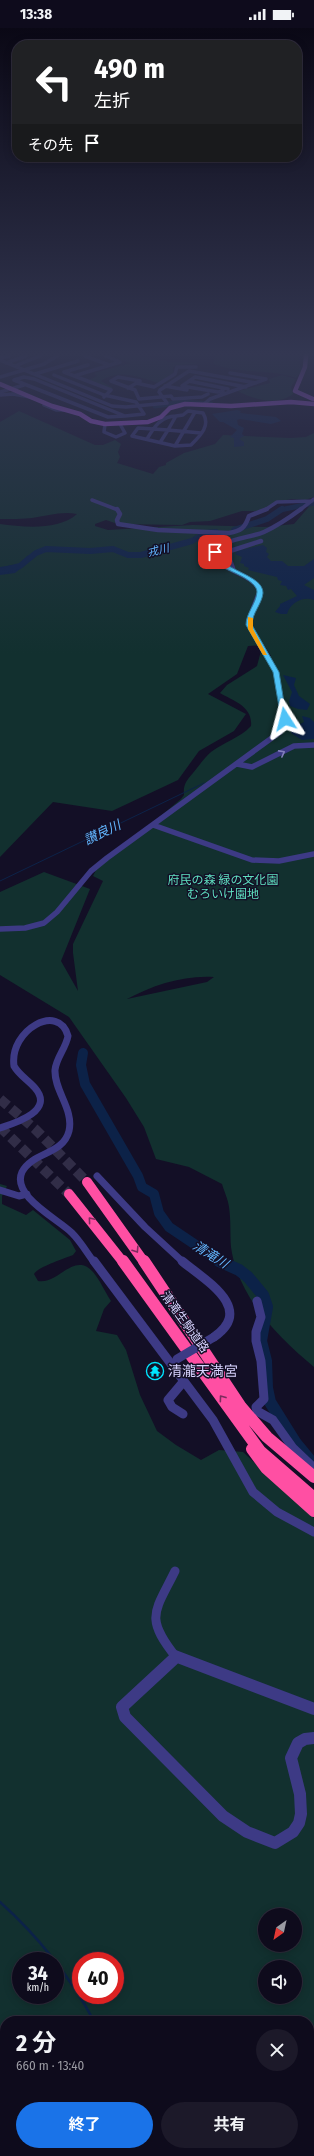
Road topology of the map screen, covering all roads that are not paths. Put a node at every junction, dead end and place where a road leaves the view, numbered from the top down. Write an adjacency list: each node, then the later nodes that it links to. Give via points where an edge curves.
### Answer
1 (92, 500): 2 (street, via 118,509 118,524 158,530 231,533 246,526 249,516 275,503)
2 (313, 500): 4 (street, via 271,529 218,548 214,555 216,560)
3 (261, 541): 4 (street, via 230,552)
4 (234, 571): 6 (street, via 253,581 260,590 249,625 276,672 285,719 280,732)
5 (314, 745): 6 (street, one-way to 5, via 252,767 294,746)
6 (236, 764): 7 (street)
7 (153, 825): 8 (street, via 252,860 279,861); 9 (street, via 96,867 57,912 44,923 25,928)
8 (314, 854)
9 (0, 929)
10 (0, 1128): 14 (street, via 23,1120 35,1111 40,1103 36,1089 14,1066 14,1056 24,1030 40,1022 56,1022 68,1033 68,1040 54,1070 69,1117 69,1130 62,1145 24,1168 21,1186)
11 (98, 1176): 17 (street, bridge, via 182,1263 224,1297 229,1307 223,1331)
12 (87, 1182): 22 (highway, 清滝生駒道路, one-way to 22, via 125,1233 241,1407 267,1437)
13 (0, 1190): 14 (street, via 19,1196)
14 (27, 1194): 17 (street, via 72,1233)
15 (69, 1194): 20 (highway, 清滝生駒道路, one-way to 15, via 141,1284)
16 (257, 1302): 21 (street, via 261,1317 256,1341 261,1361 264,1399 256,1407 273,1420 293,1448)
17 (174, 1360): 18 (street)
18 (184, 1381): 19 (street, via 168,1400 172,1407); 25 (street, via 228,1445 253,1491 270,1508)
19 (183, 1414)
20 (236, 1418): 23 (highway, 清滝生駒道路, via 260,1451); 24 (highway, via 256,1456)
21 (314, 1468)
22 (314, 1477)
23 (314, 1498)
24 (314, 1511)
25 (314, 1532)
26 (175, 1571): 27 (street, via 155,1611 153,1621)
27 (176, 1657): 28 (street); 29 (street, via 122,1707 125,1717 215,1809 246,1833 275,1843 296,1828 302,1810 301,1794 291,1758 299,1742 304,1738)
28 (314, 1709)
29 (314, 1738)

